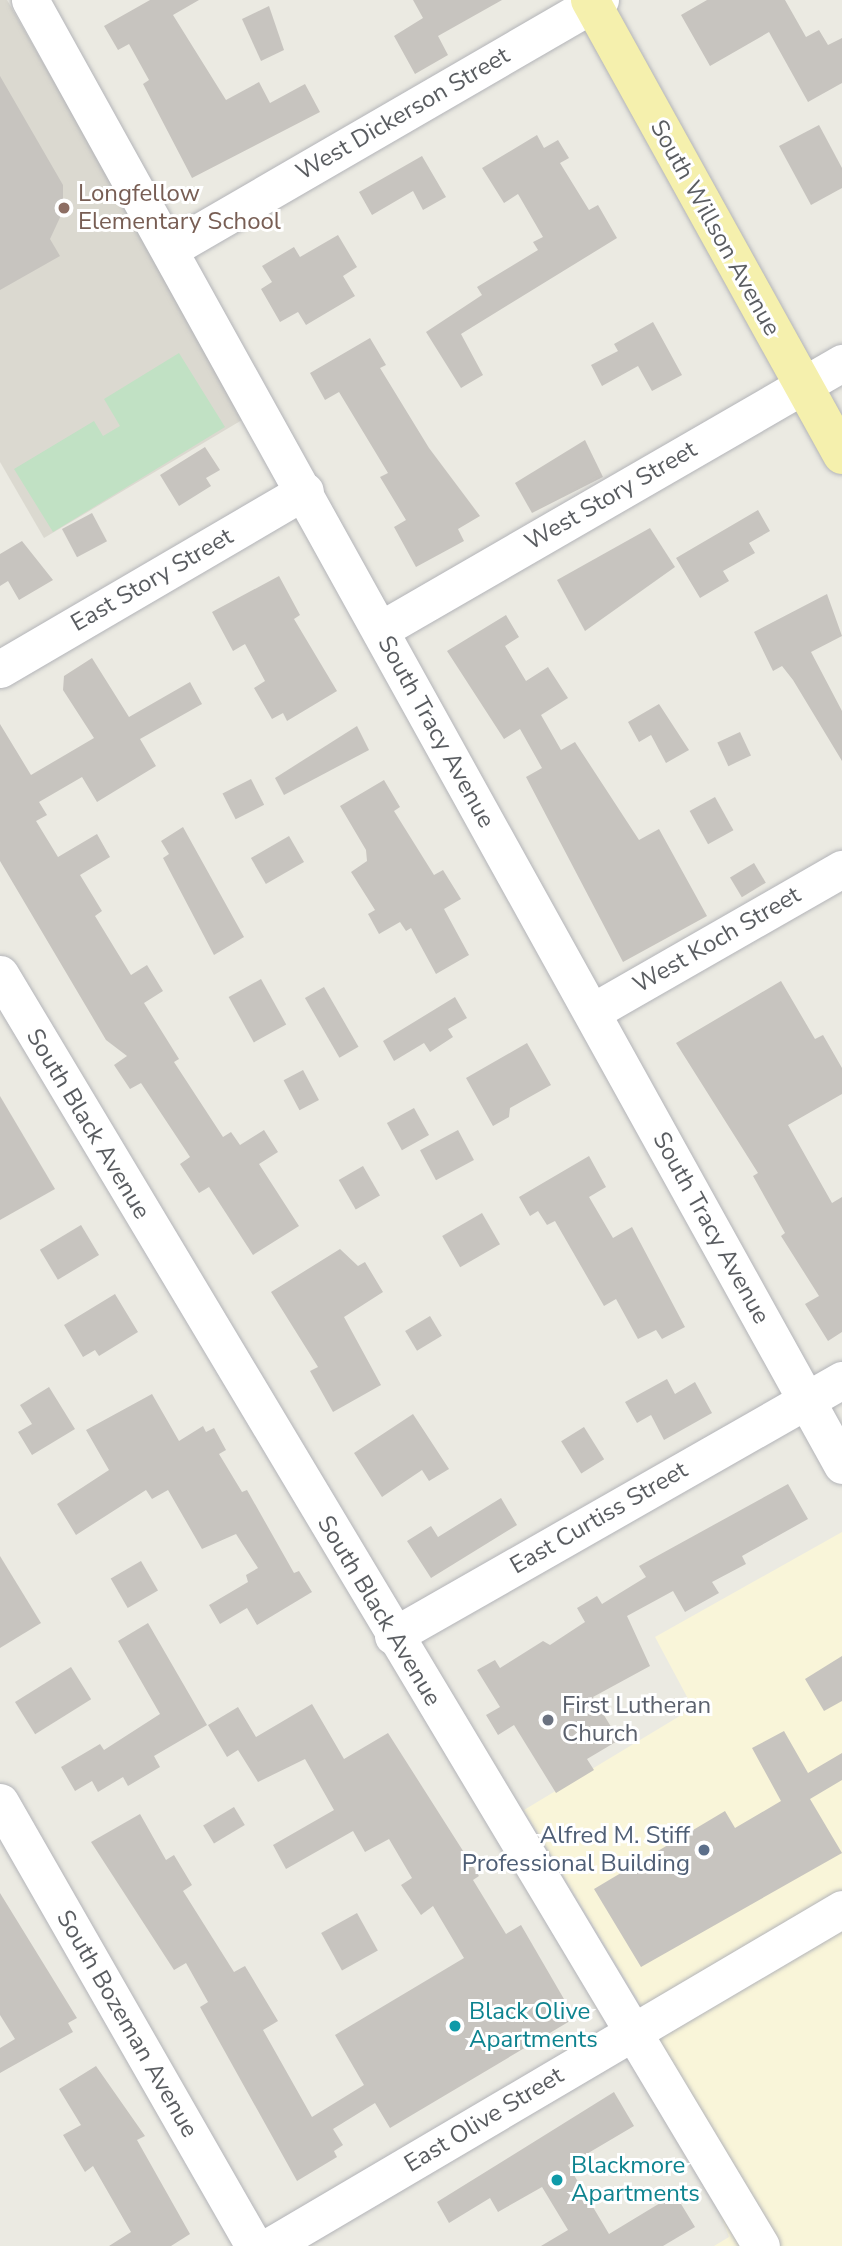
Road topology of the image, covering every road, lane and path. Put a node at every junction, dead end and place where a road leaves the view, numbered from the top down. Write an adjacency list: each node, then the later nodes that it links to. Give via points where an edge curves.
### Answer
1 (30, 0): 3 (street, South Tracy Avenue)
2 (594, 1): 3 (street, West Dickerson Street); 5 (main road, South Willson Avenue)
3 (170, 249): 7 (street, South Tracy Avenue)
4 (842, 363): 5 (street, West Story Street)
5 (802, 386): 6 (main road, South Willson Avenue); 8 (street, West Story Street)
6 (842, 455)
7 (305, 491): 8 (street, South Tracy Avenue); 9 (street, East Story Street)
8 (380, 630): 12 (street, South Tracy Avenue)
9 (0, 669)
10 (842, 869): 12 (street, West Koch Street)
11 (0, 974): 16 (street, South Black Avenue)
12 (592, 1012): 14 (street, South Tracy Avenue)
13 (842, 1380): 14 (street, East Curtiss Street)
14 (806, 1401): 15 (street, South Tracy Avenue); 16 (street, East Curtiss Street)
15 (842, 1465)
16 (393, 1636): 19 (street, South Black Avenue)
17 (0, 1802): 20 (street, South Bozeman Avenue)
18 (842, 1909): 19 (street, East Olive Street)
19 (633, 2031): 21 (street, East Olive Street); 22 (street, South Black Avenue)
20 (254, 2246)
21 (270, 2246)
22 (761, 2246)

